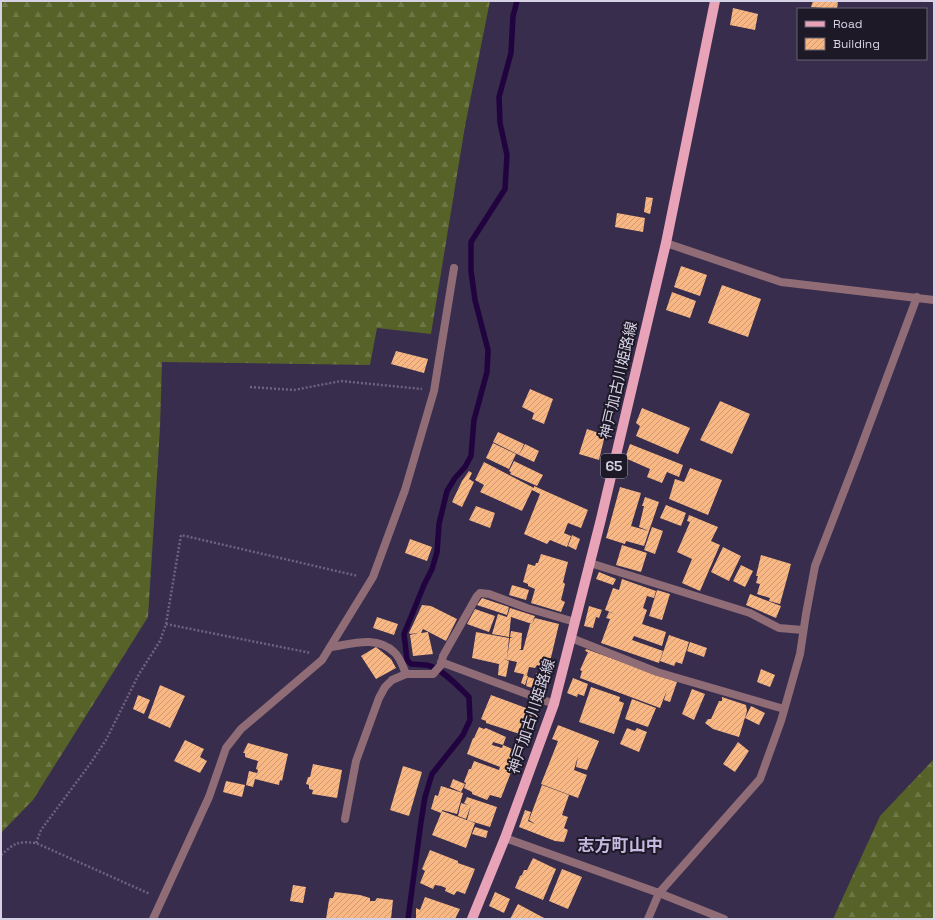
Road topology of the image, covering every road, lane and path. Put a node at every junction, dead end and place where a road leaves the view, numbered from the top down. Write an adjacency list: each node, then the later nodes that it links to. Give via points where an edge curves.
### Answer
1 (715, 1): 2 (main road, 神戸加古川姫路線 / 65)
2 (666, 243): 4 (street, via 780,282); 8 (main road, 神戸加古川姫路線 / 65)
3 (454, 268): 7 (street)
4 (916, 297): 5 (street); 12 (street, via 815,566)
5 (934, 300)
6 (250, 387): 7 (path, via 294,390 340,381)
7 (434, 391): 9 (street, via 405,490)
8 (590, 563): 10 (main road, 神戸加古川姫路線 / 65); 12 (street, via 750,613 779,628)
9 (371, 579): 11 (path, via 181,535); 14 (street)
10 (575, 622): 13 (main road, 神戸加古川姫路線 / 65); 16 (street, via 480,593 443,656)
11 (166, 624): 15 (path); 22 (path, via 160,641 139,674 106,740 41,830)
12 (803, 630): 19 (street, via 800,654)
13 (571, 638): 18 (main road, 神戸加古川姫路線 / 65); 19 (street, via 657,672)
14 (330, 647): 15 (street); 17 (street, via 366,641 382,644 395,652)
15 (325, 656): 25 (street, via 242,729 226,748 210,797)
16 (442, 662): 17 (street, via 433,674); 18 (street)
17 (406, 674): 20 (street, via 384,687 379,698 356,761)
18 (554, 704): 21 (main road, 神戸加古川姫路線 / 65)
19 (784, 709): 24 (street, via 760,779)
20 (345, 818)
21 (505, 838): 24 (street); 27 (main road, 神戸加古川姫路線 / 65)
22 (36, 843): 23 (path, via 15,843); 25 (path)
23 (1, 855)
24 (659, 893): 28 (street); 29 (street)
25 (162, 900): 26 (street)
26 (153, 919)
27 (472, 919)
28 (648, 919)
29 (724, 919)

